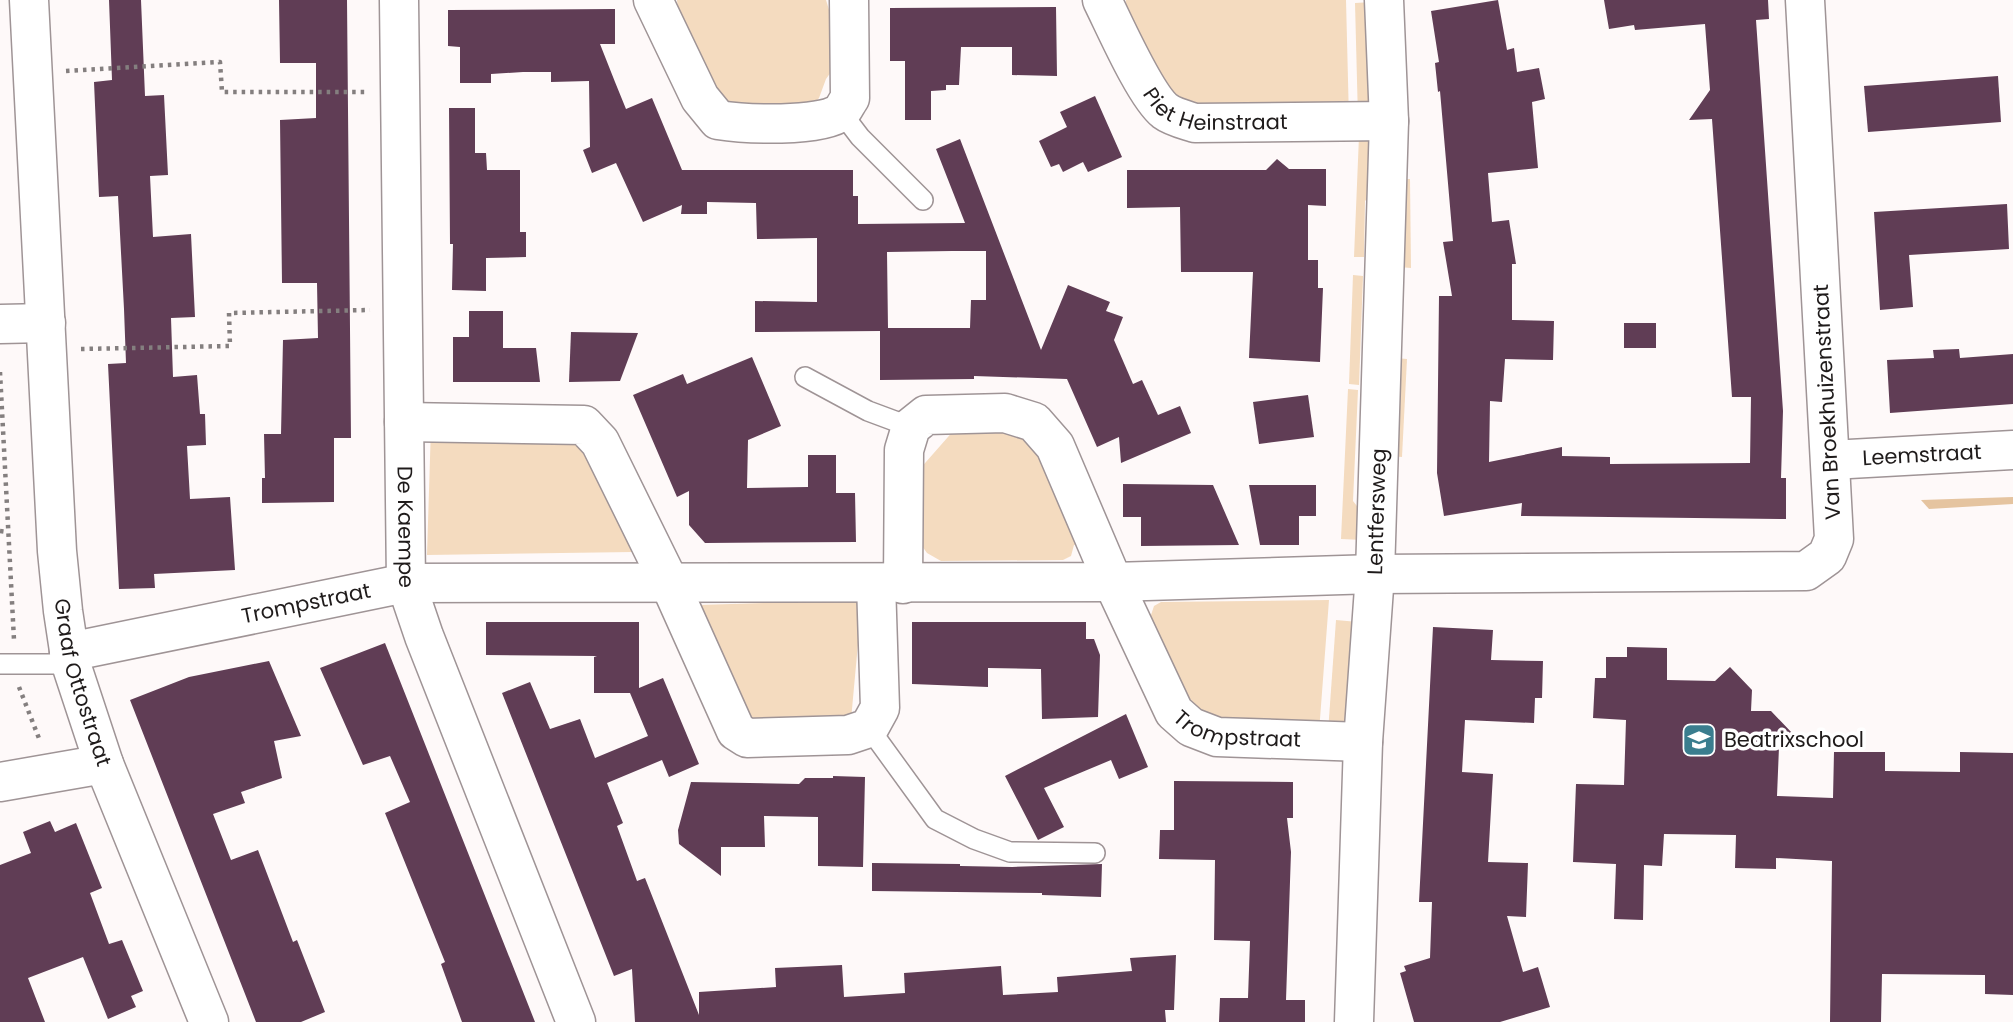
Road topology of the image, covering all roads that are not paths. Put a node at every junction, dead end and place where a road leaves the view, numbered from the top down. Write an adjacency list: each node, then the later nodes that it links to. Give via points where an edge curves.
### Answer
1 (399, 0): 14 (street, De Kaempe)
2 (653, 0): 8 (street, via 700,98 718,120 813,122)
3 (849, 0): 8 (street, via 850,98)
4 (1102, 0): 9 (street, Piet Heinstraat, via 1152,97 1178,117 1195,123)
5 (1384, 0): 9 (street, Lentfersweg)
6 (1805, 0): 17 (street, Van Broekhuizenstraat)
7 (20, 15): 12 (street, Graaf Ottostraat, via 33,73)
8 (841, 112): 10 (lane)
9 (1389, 121): 18 (street, Lentfersweg)
10 (923, 200)
11 (0, 324): 12 (street)
12 (47, 336): 23 (street, Graaf Ottostraat, via 57,551)
13 (805, 377): 15 (lane, via 868,411)
14 (404, 422): 20 (street, De Kaempe); 22 (street, via 584,425 600,442)
15 (911, 427): 19 (street, Trompstraat, via 926,415 1005,413 1034,422 1055,446); 21 (street, via 904,450)
16 (2013, 450): 17 (street, Leemstraat)
17 (1831, 460): 18 (street, Van Broekhuizenstraat, via 1834,539 1827,556 1805,571)
18 (1376, 574): 19 (street, Trompstraat); 26 (street, Lentfersweg)
19 (1113, 582): 21 (street, Trompstraat); 26 (street, Trompstraat, via 1174,712 1191,727 1217,737)
20 (406, 583): 22 (street, Trompstraat); 23 (street, Trompstraat); 31 (street, De Kaempe)
21 (889, 583): 22 (street, Trompstraat); 25 (street, via 880,708)
22 (670, 584): 25 (street, via 736,731 747,738 848,735)
23 (70, 658): 24 (lane); 27 (street, Graaf Ottostraat)
24 (8, 664)
25 (869, 728): 29 (lane, via 935,819 1010,852)
26 (1363, 742): 32 (street, Lentfersweg)
27 (104, 764): 28 (street); 30 (street, Graaf Ottostraat)
28 (0, 782)
29 (1095, 853)
30 (209, 1022)
31 (576, 1022)
32 (1354, 1022)

